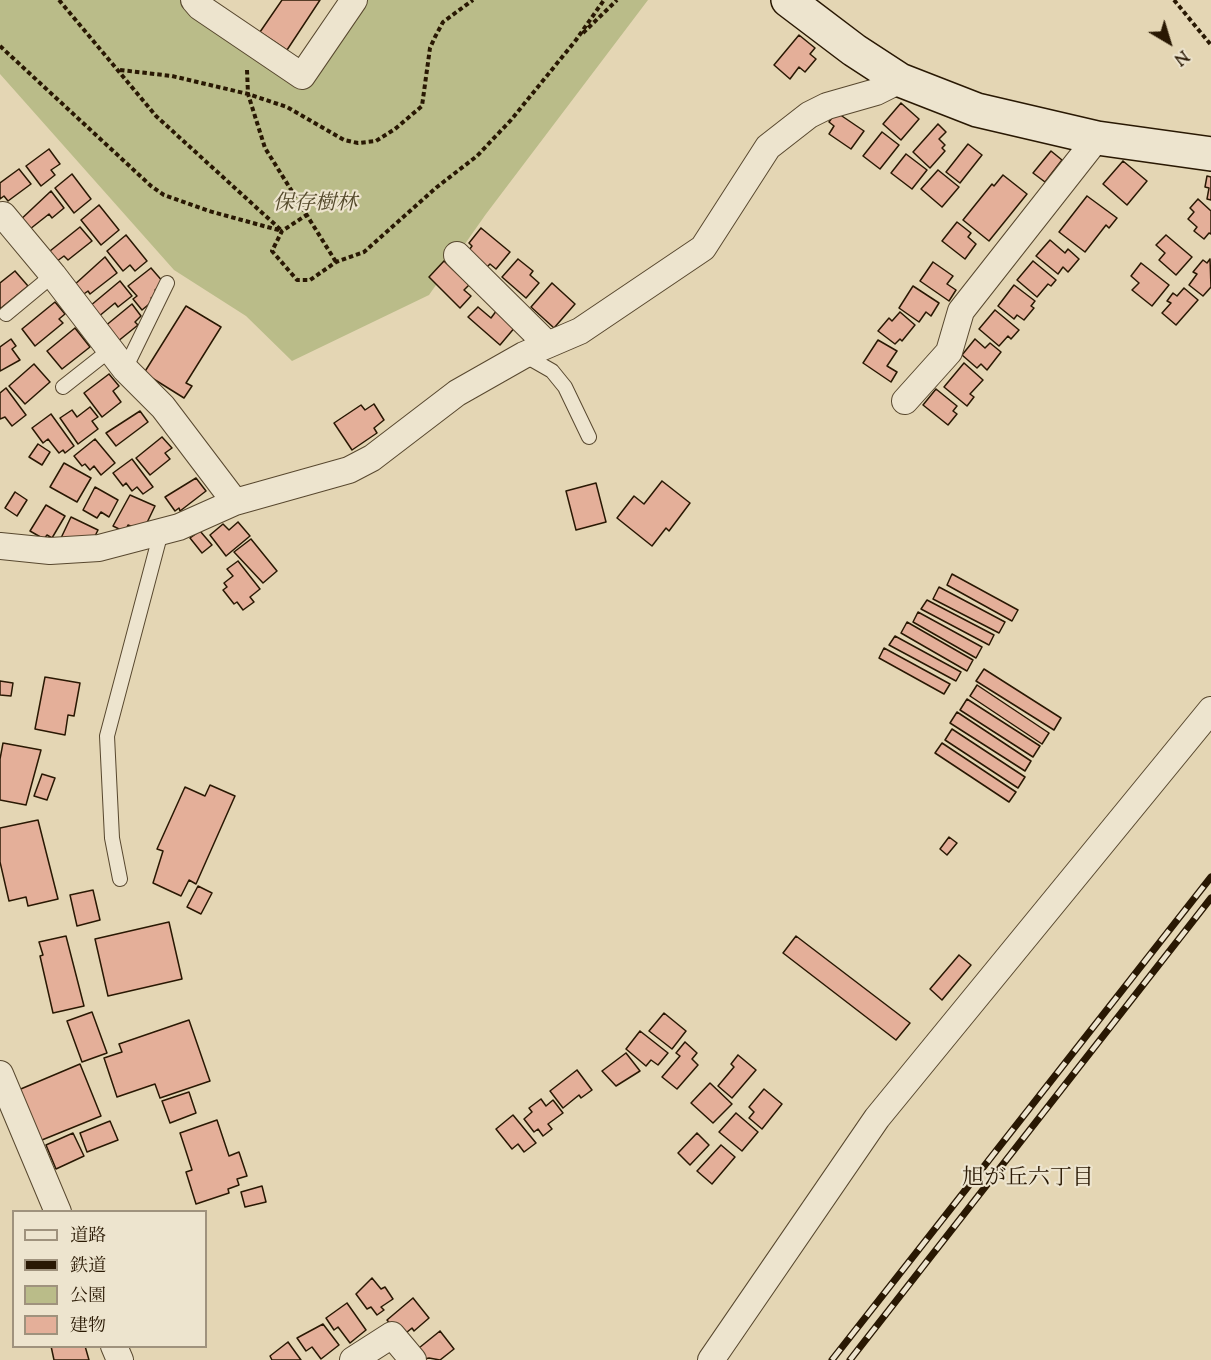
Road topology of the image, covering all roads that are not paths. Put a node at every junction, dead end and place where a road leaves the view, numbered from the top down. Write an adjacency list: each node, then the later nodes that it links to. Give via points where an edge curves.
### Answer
1 (354, 0): 3 (street, via 302,76)
2 (788, 0): 4 (street)
3 (199, 2)
4 (900, 80): 5 (street, via 977,110); 12 (street, via 809,115 768,147 703,248 580,331)
5 (1097, 138): 6 (street); 16 (street, via 961,310 949,352)
6 (1211, 154)
7 (0, 217): 9 (street, via 3,215)
8 (457, 255): 12 (street)
9 (53, 275): 11 (lane); 14 (street)
10 (167, 283): 14 (lane)
11 (6, 314)
12 (547, 344): 13 (street)
13 (524, 355): 17 (lane, via 552,371 565,387); 18 (street, via 458,393 365,462)
14 (117, 360): 15 (lane); 18 (street, via 163,407)
15 (63, 387)
16 (905, 401)
17 (589, 437)
18 (235, 502): 19 (street)
19 (160, 532): 20 (street, via 99,548 50,552); 22 (lane, via 107,736 112,838)
20 (0, 546)
21 (1211, 710): 27 (street, via 877,1118)
22 (120, 879)
23 (0, 1074): 24 (street)
24 (57, 1210)
25 (353, 1360): 26 (street, via 392,1335)
26 (413, 1360)
27 (711, 1360)

